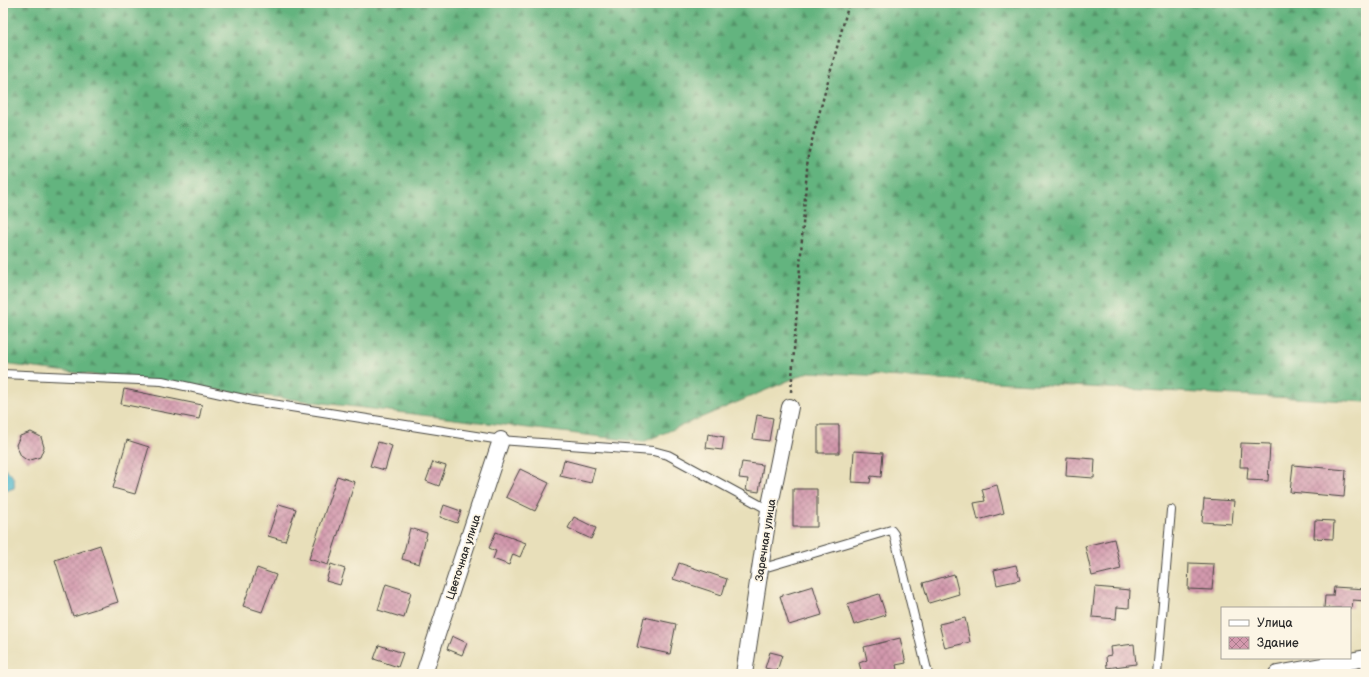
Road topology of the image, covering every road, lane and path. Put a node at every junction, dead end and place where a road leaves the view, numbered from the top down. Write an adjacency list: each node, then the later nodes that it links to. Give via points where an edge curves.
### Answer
1 (850, 3): 3 (path, via 808,155)
2 (3, 374): 4 (lane, via 162,381 253,401)
3 (790, 407): 5 (street, Заречная улица)
4 (501, 440): 5 (lane, via 653,451 668,455); 9 (street, Цветочная улица)
5 (769, 510): 7 (street, Заречная улица)
6 (1171, 510): 12 (lane)
7 (760, 569): 10 (street, Заречная улица); 11 (lane, via 891,530)
8 (1366, 658): 13 (street)
9 (424, 674)
10 (744, 674)
11 (928, 674)
12 (1157, 674)
13 (1277, 674)

